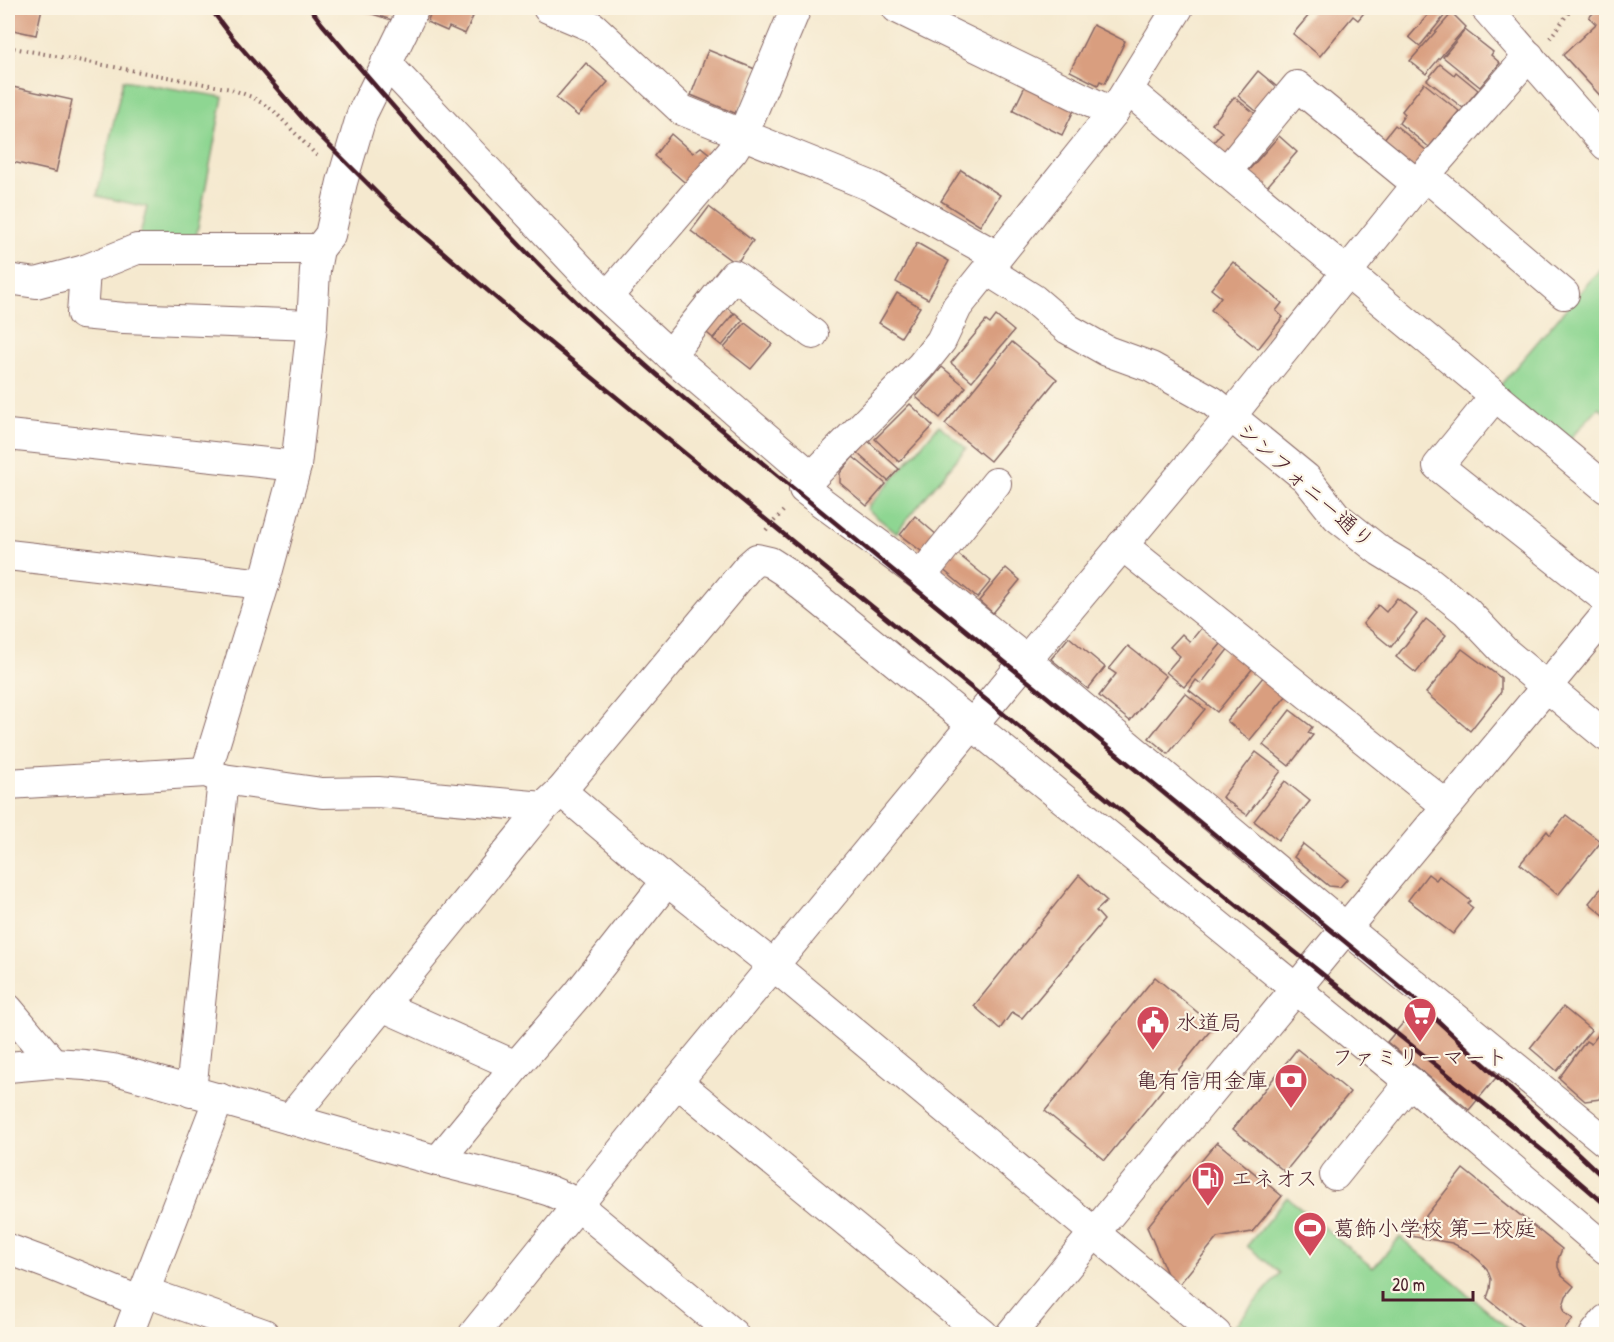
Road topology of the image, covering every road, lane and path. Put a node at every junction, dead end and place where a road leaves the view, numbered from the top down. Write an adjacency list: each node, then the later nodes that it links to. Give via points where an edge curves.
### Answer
1 (414, 8): 10 (street)
2 (548, 8): 12 (street, シンフォニー通り, via 593,27 682,110)
3 (796, 8): 12 (street)
4 (897, 8): 11 (street)
5 (1178, 8): 11 (street)
6 (1486, 8): 9 (street)
7 (1572, 8): 9 (path)
8 (8, 47): 16 (path, via 231,89 252,97 273,110)
9 (1538, 50): 13 (street); 15 (street)
10 (386, 63): 16 (street, via 362,114); 23 (street)
11 (1120, 102): 14 (street); 18 (street)
12 (743, 134): 18 (street, シンフォニー通り, via 873,187); 23 (street, via 734,150)
13 (1606, 145)
14 (1226, 172): 15 (street, via 1297,86); 20 (street)
15 (1422, 180): 20 (street); 22 (street)
16 (342, 182): 17 (street, via 330,235)
17 (319, 249): 19 (street, via 137,249); 24 (street)
18 (992, 263): 28 (street, シンフォニー通り, via 1068,329 1107,351 1151,367 1212,401); 33 (street, via 957,307 941,341 921,366)
19 (85, 270): 21 (street, via 36,283); 24 (street, via 82,314)
20 (1348, 273): 27 (street); 28 (street)
21 (8, 279)
22 (1564, 294)
23 (607, 297): 26 (street)
24 (312, 325): 30 (street)
25 (813, 334): 26 (street, via 734,275)
26 (670, 355): 33 (street)
27 (1495, 396): 32 (street); 39 (street, via 1438,466)
28 (1230, 417): 35 (street); 42 (street, シンフォニー通り, via 1306,478 1337,517 1466,611 1505,652)
29 (8, 435): 30 (street)
30 (296, 466): 38 (street)
31 (996, 483): 37 (street)
32 (1606, 488)
33 (802, 490): 34 (path); 37 (street)
34 (769, 527)
35 (1122, 544): 41 (street); 48 (street)
36 (8, 555): 38 (street)
37 (921, 576): 41 (street)
38 (264, 584): 45 (street)
39 (1606, 599)
40 (1606, 615): 42 (street)
41 (1026, 660): 43 (street); 50 (street)
42 (1547, 687): 44 (street, シンフォニー通り); 48 (street)
43 (972, 725): 47 (street, via 784,571 757,559); 51 (street); 52 (street)
44 (1606, 736)
45 (215, 775): 46 (street); 47 (street, via 322,794 378,792); 60 (street)
46 (8, 784)
47 (553, 799): 49 (street); 53 (street)
48 (1447, 806): 50 (street)
49 (667, 881): 51 (street); 56 (street)
50 (1346, 928): 52 (street); 62 (street)
51 (774, 966): 58 (street); 66 (street)
52 (1296, 988): 59 (street); 66 (street)
53 (382, 1006): 56 (street); 61 (street)
54 (8, 1009): 55 (street)
55 (53, 1063): 57 (street); 60 (street, via 113,1069)
56 (516, 1066): 63 (street)
57 (8, 1067)
58 (677, 1082): 65 (street); 75 (street)
59 (1410, 1082): 64 (street); 68 (street)
60 (205, 1095): 61 (street); 69 (street, via 199,1147)
61 (290, 1119): 63 (street)
62 (1606, 1142)
63 (438, 1161): 65 (street, via 521,1182 564,1197)
64 (1335, 1175)
65 (577, 1206): 73 (street); 74 (street)
66 (1094, 1233): 76 (street); 77 (street)
67 (8, 1249): 69 (street)
68 (1606, 1249)
69 (143, 1297): 71 (street); 72 (street)
70 (1606, 1320): 78 (street)
71 (128, 1335)
72 (264, 1335)
73 (474, 1335)
74 (733, 1335)
75 (983, 1335)
76 (1011, 1335)
77 (1216, 1335)
78 (1594, 1335)

